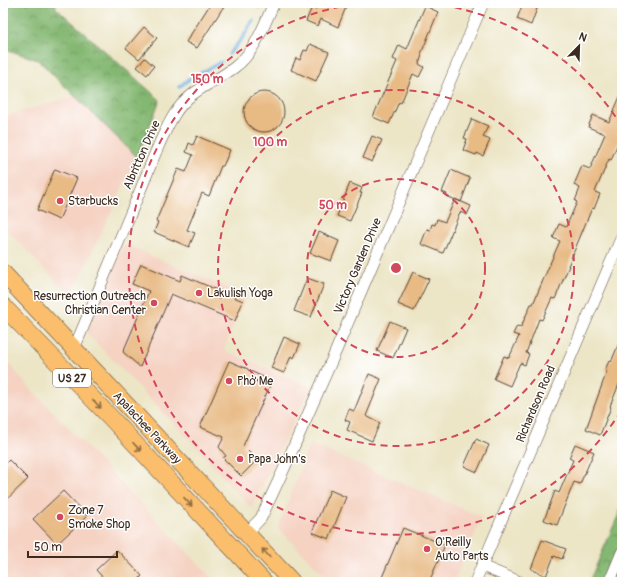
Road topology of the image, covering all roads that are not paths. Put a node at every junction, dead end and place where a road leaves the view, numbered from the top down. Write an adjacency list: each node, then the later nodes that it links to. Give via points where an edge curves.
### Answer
1 (274, 3): 6 (street, Albritton Drive, via 259,37 249,52 236,66 198,90 174,114)
2 (483, 3): 11 (street, Victory Garden Drive, via 283,471 261,518)
3 (622, 236): 13 (street, Richardson Road)
4 (3, 273): 6 (main road, Apalachee Parkway / US 27)
5 (3, 306): 8 (main road, Apalachee Parkway / US 27, one-way to 8)
6 (74, 349): 7 (main road, Apalachee Parkway / US 27)
7 (117, 395): 8 (main road); 9 (main road, Apalachee Parkway / US 27)
8 (113, 420): 9 (main road, via 122,418); 10 (main road, Apalachee Parkway / US 27, one-way to 10)
9 (146, 426): 11 (main road, Apalachee Parkway / US 27)
10 (216, 531): 11 (main road, via 234,536); 14 (main road, Apalachee Parkway / US 27)
11 (247, 533): 15 (main road, Apalachee Parkway / US 27, one-way to 11)
12 (622, 552): 18 (street)
13 (482, 566): 16 (street, Richardson Road); 17 (street)
14 (264, 582)
15 (292, 582)
16 (475, 582)
17 (520, 582)
18 (607, 582)

